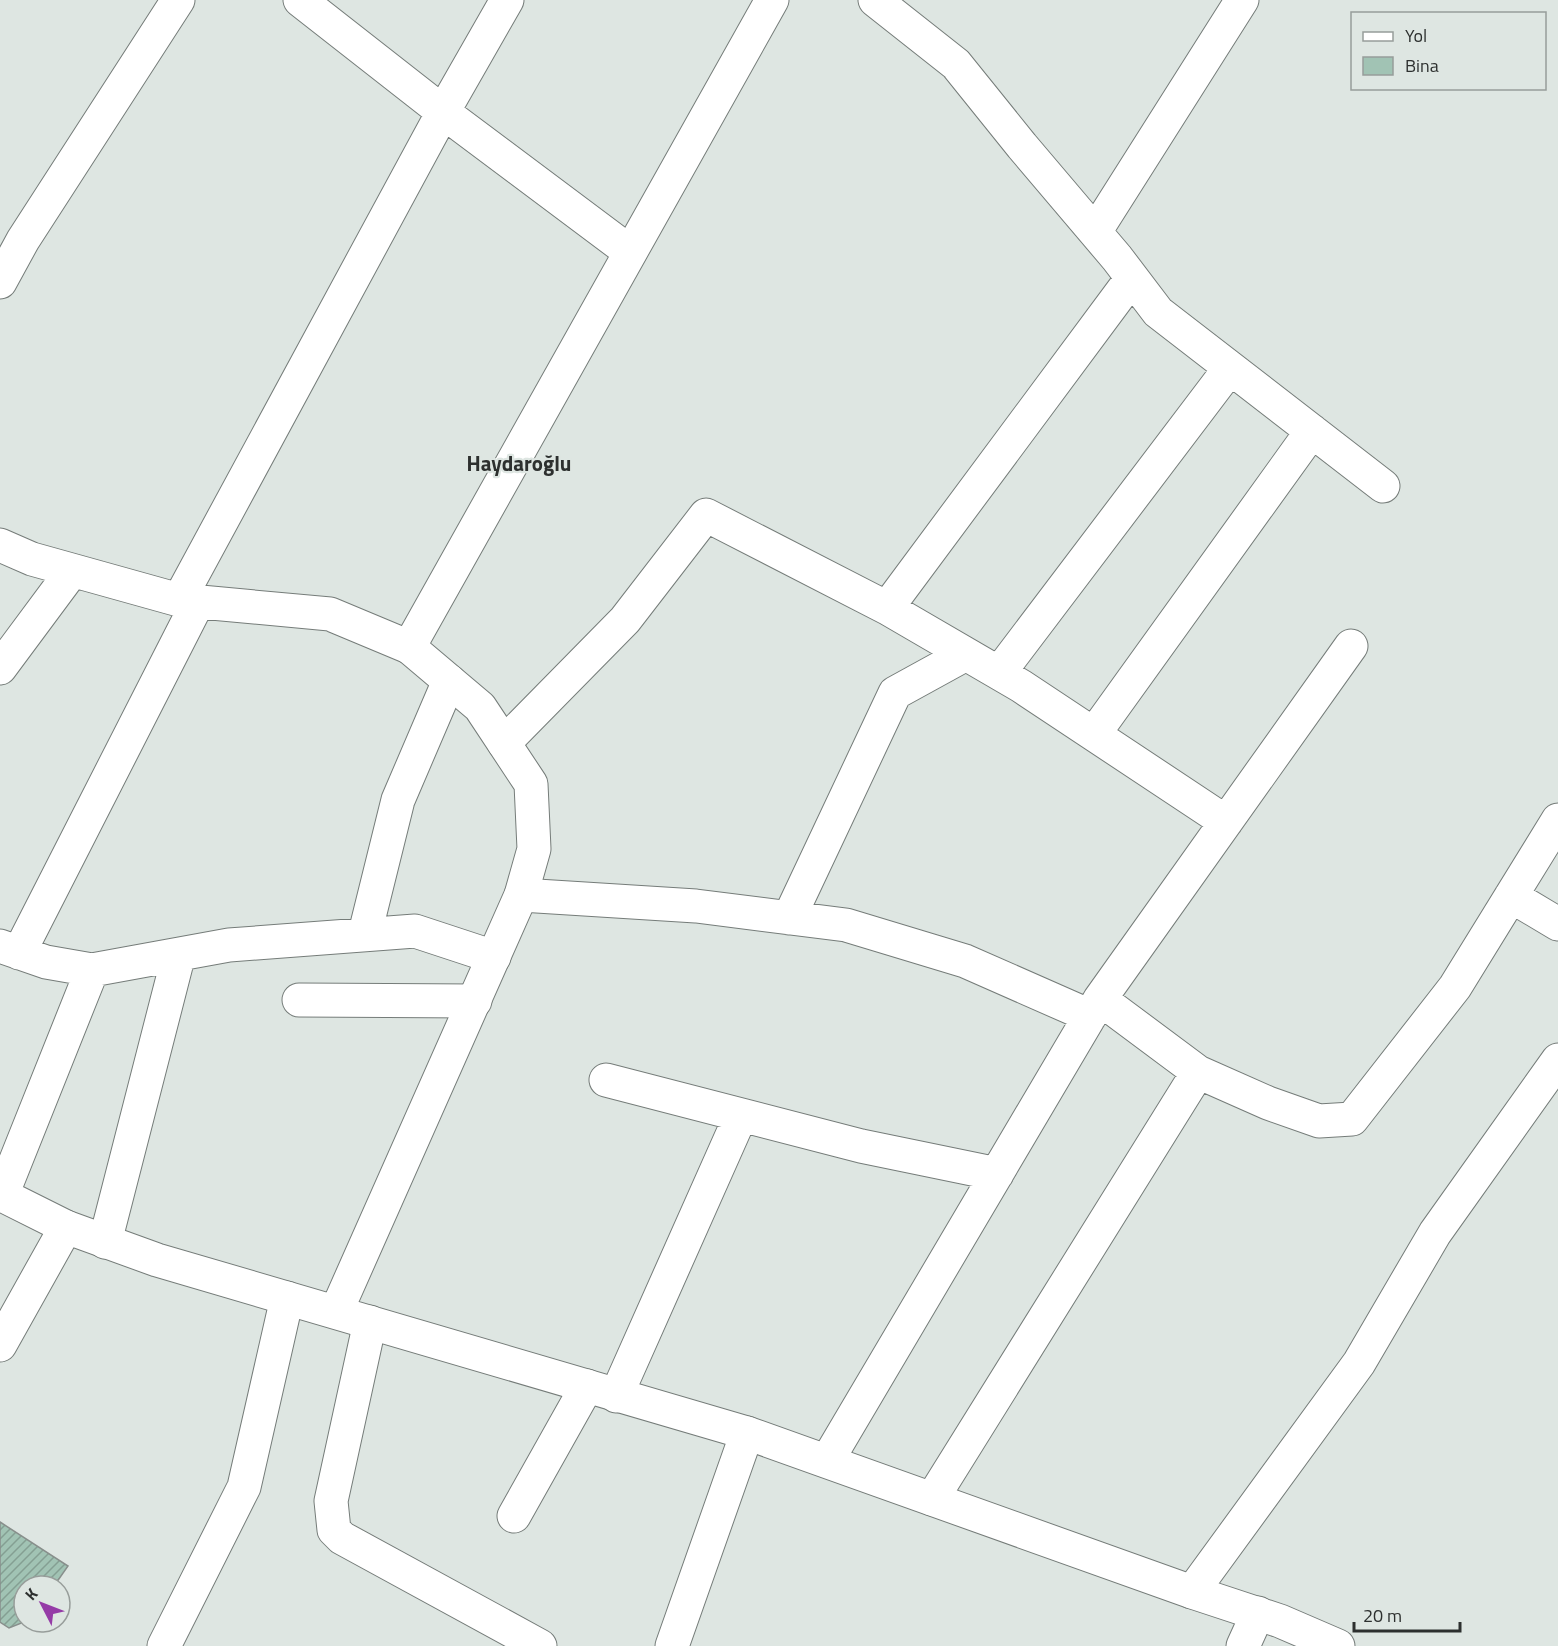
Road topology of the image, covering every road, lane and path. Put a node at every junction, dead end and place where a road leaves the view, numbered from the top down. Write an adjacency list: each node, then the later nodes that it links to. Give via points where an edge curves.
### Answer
1 (178, 0): 11 (street)
2 (300, 0): 7 (street)
3 (507, 0): 7 (street)
4 (772, 0): 9 (street)
5 (875, 0): 8 (street, via 956,64)
6 (1242, 0): 8 (street)
7 (443, 112): 9 (street); 17 (street)
8 (1095, 232): 10 (street)
9 (630, 252): 20 (street)
10 (1132, 278): 12 (street, via 1158,312); 18 (street)
11 (0, 282)
12 (1230, 368): 13 (street); 23 (street)
13 (1312, 431): 14 (street); 25 (street)
14 (1383, 486)
15 (0, 545): 16 (street)
16 (72, 571): 17 (street); 22 (street)
17 (188, 601): 20 (street, via 330,614); 34 (street)
18 (887, 608): 21 (street); 26 (street, via 706,515 625,620)
19 (1351, 646): 28 (street)
20 (409, 647): 24 (street)
21 (966, 654): 23 (street); 31 (street, via 895,693)
22 (0, 668)
23 (999, 673): 25 (street)
24 (449, 681): 26 (street, via 480,707); 33 (street, via 398,800)
25 (1094, 734): 28 (street)
26 (504, 743): 29 (street, via 531,784 534,849)
27 (1558, 820): 30 (street)
28 (1226, 822): 40 (street)
29 (521, 895): 31 (street, via 696,906); 36 (street)
30 (1511, 896): 32 (street); 42 (street, via 1455,987 1352,1119 1319,1121)
31 (789, 918): 40 (street, via 846,925)
32 (1558, 924)
33 (365, 933): 35 (street, via 229,945); 36 (street, via 415,931)
34 (10, 950): 37 (street, via 46,962)
35 (179, 954): 37 (street); 48 (street)
36 (494, 957): 39 (street)
37 (92, 970): 46 (street)
38 (299, 1000): 39 (street)
39 (475, 1001): 50 (street)
40 (1095, 1007): 42 (street); 45 (street)
41 (1558, 1060): 58 (street, via 1435,1233 1359,1364)
42 (1198, 1072): 56 (street)
43 (606, 1080): 44 (street)
44 (741, 1115): 45 (street, via 861,1146); 53 (street)
45 (997, 1174): 55 (street)
46 (1, 1195): 47 (street)
47 (66, 1227): 48 (street); 52 (street)
48 (105, 1242): 49 (street)
49 (287, 1298): 50 (street); 60 (street, via 244,1487)
50 (336, 1312): 51 (street)
51 (370, 1322): 53 (street); 61 (street, via 331,1501 334,1530 342,1538)
52 (0, 1345)
53 (602, 1391): 54 (street); 57 (street)
54 (747, 1433): 55 (street); 62 (street)
55 (828, 1461): 56 (street)
56 (932, 1499): 58 (street)
57 (514, 1516)
58 (1192, 1592): 59 (street)
59 (1258, 1613): 63 (street); 64 (street)
60 (165, 1646)
61 (540, 1646)
62 (672, 1646)
63 (1243, 1646)
64 (1338, 1646)

